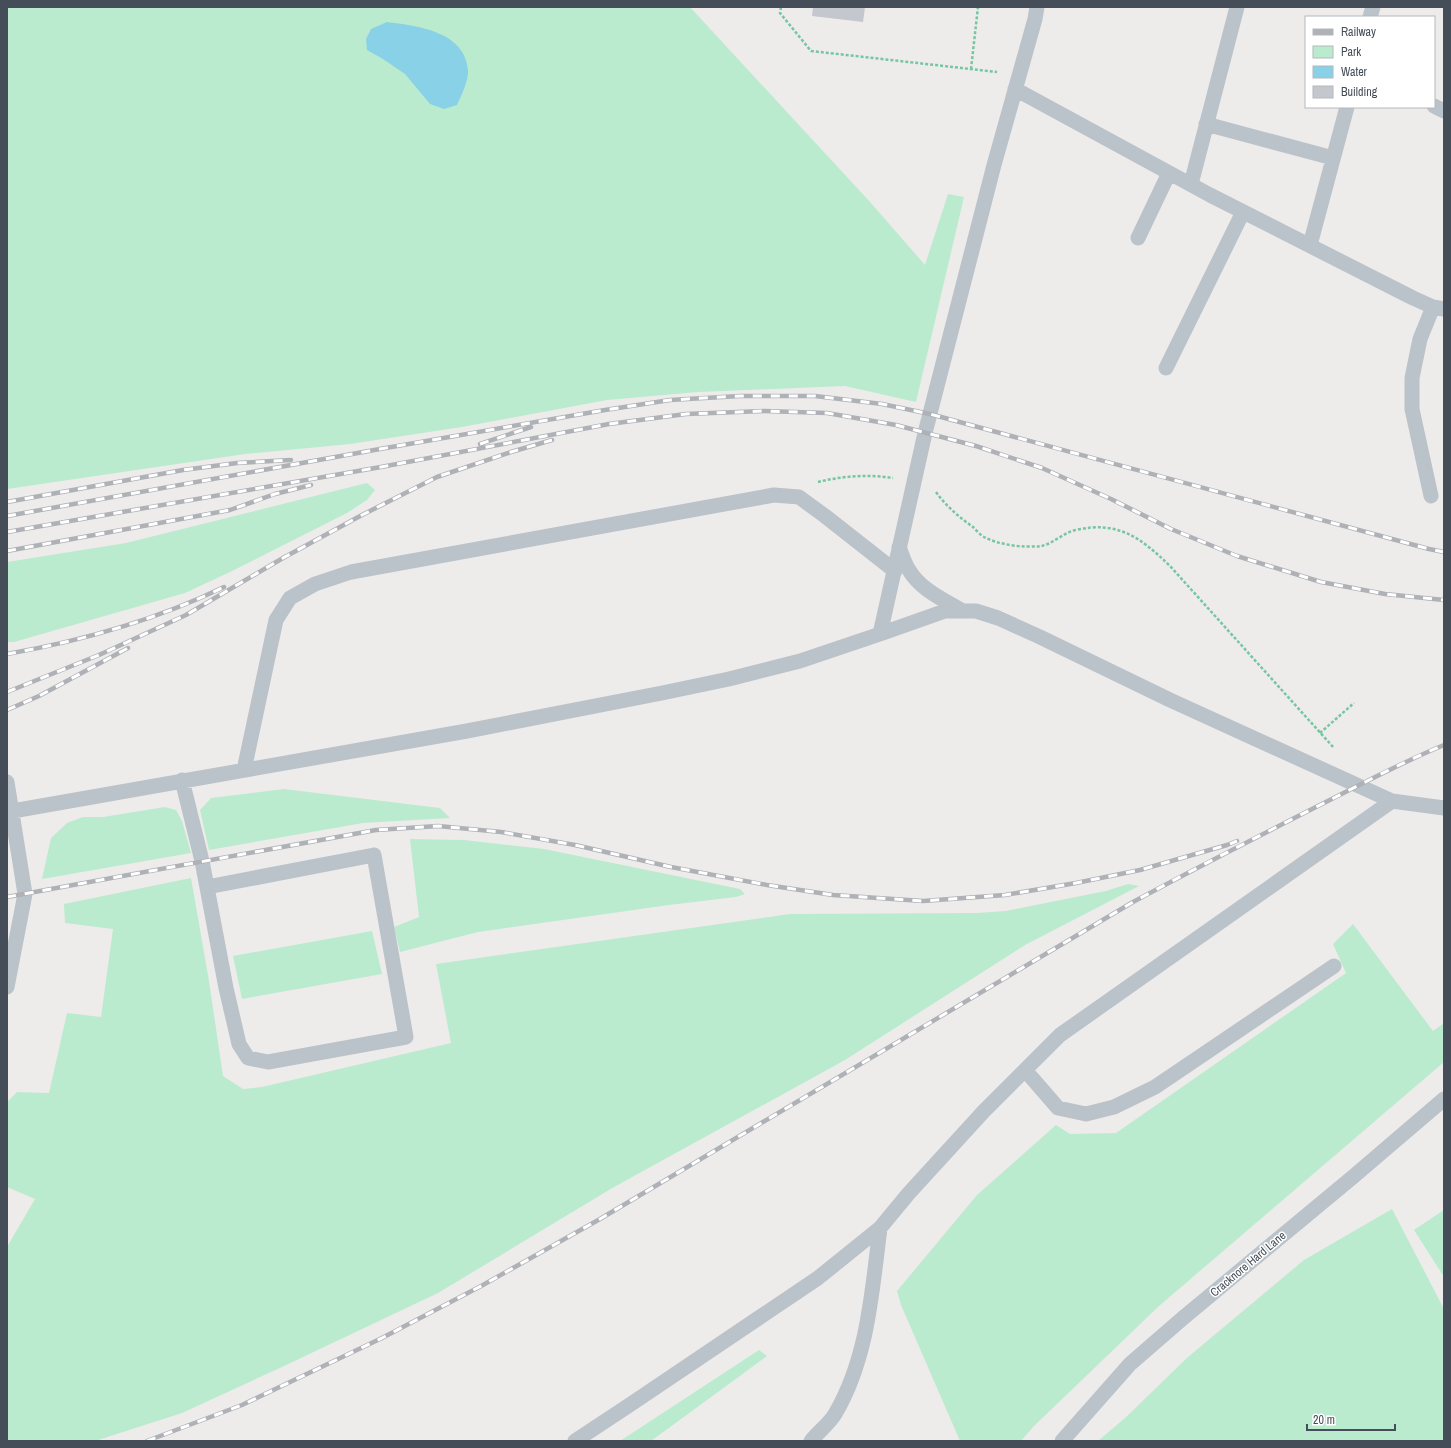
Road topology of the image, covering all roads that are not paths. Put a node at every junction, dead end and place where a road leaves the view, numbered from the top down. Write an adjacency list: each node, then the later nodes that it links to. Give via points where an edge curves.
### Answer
1 (1036, 7): 3 (lane, via 1035,19)
2 (1237, 7): 7 (lane)
3 (1015, 89): 9 (lane); 17 (lane, via 913,482)
4 (1435, 106): 6 (lane)
5 (1346, 108): 8 (lane)
6 (1444, 111)
7 (1206, 124): 8 (lane); 10 (lane)
8 (1333, 158): 13 (lane)
9 (1169, 173): 10 (lane); 12 (lane)
10 (1191, 184): 11 (lane)
11 (1244, 212): 13 (lane); 15 (lane)
12 (1138, 238)
13 (1310, 245): 14 (lane)
14 (1439, 308): 16 (lane, via 1420,340 1412,378 1412,409)
15 (1166, 368)
16 (1431, 496)
17 (899, 547): 18 (lane); 19 (lane, via 909,571 919,583)
18 (895, 571): 20 (lane); 21 (lane, via 799,497 774,494 352,572 315,584 290,598 276,620)
19 (962, 610): 20 (lane, via 945,611); 24 (lane, via 976,611 998,618)
20 (880, 634): 21 (lane, via 800,661 706,684 467,731)
21 (244, 770): 22 (lane)
22 (182, 780): 26 (lane); 27 (lane)
23 (7, 782): 26 (lane)
24 (1392, 801): 25 (lane); 30 (lane, via 1060,1035)
25 (1444, 808)
26 (10, 811): 29 (lane, via 25,894)
27 (207, 887): 27 (lane, via 239,1044 248,1058 268,1062 406,1037 374,855)
28 (1334, 966): 30 (lane, via 1155,1087 1114,1108 1086,1114 1058,1108)
29 (7, 987)
30 (1025, 1070): 32 (lane, via 984,1111)
31 (1444, 1098): 35 (lane, Cracknore Hard Lane, via 1136,1359)
32 (880, 1228): 33 (lane, via 818,1278); 34 (lane, via 869,1313 856,1369 834,1415)
33 (575, 1441)
34 (811, 1441)
35 (1062, 1441)

